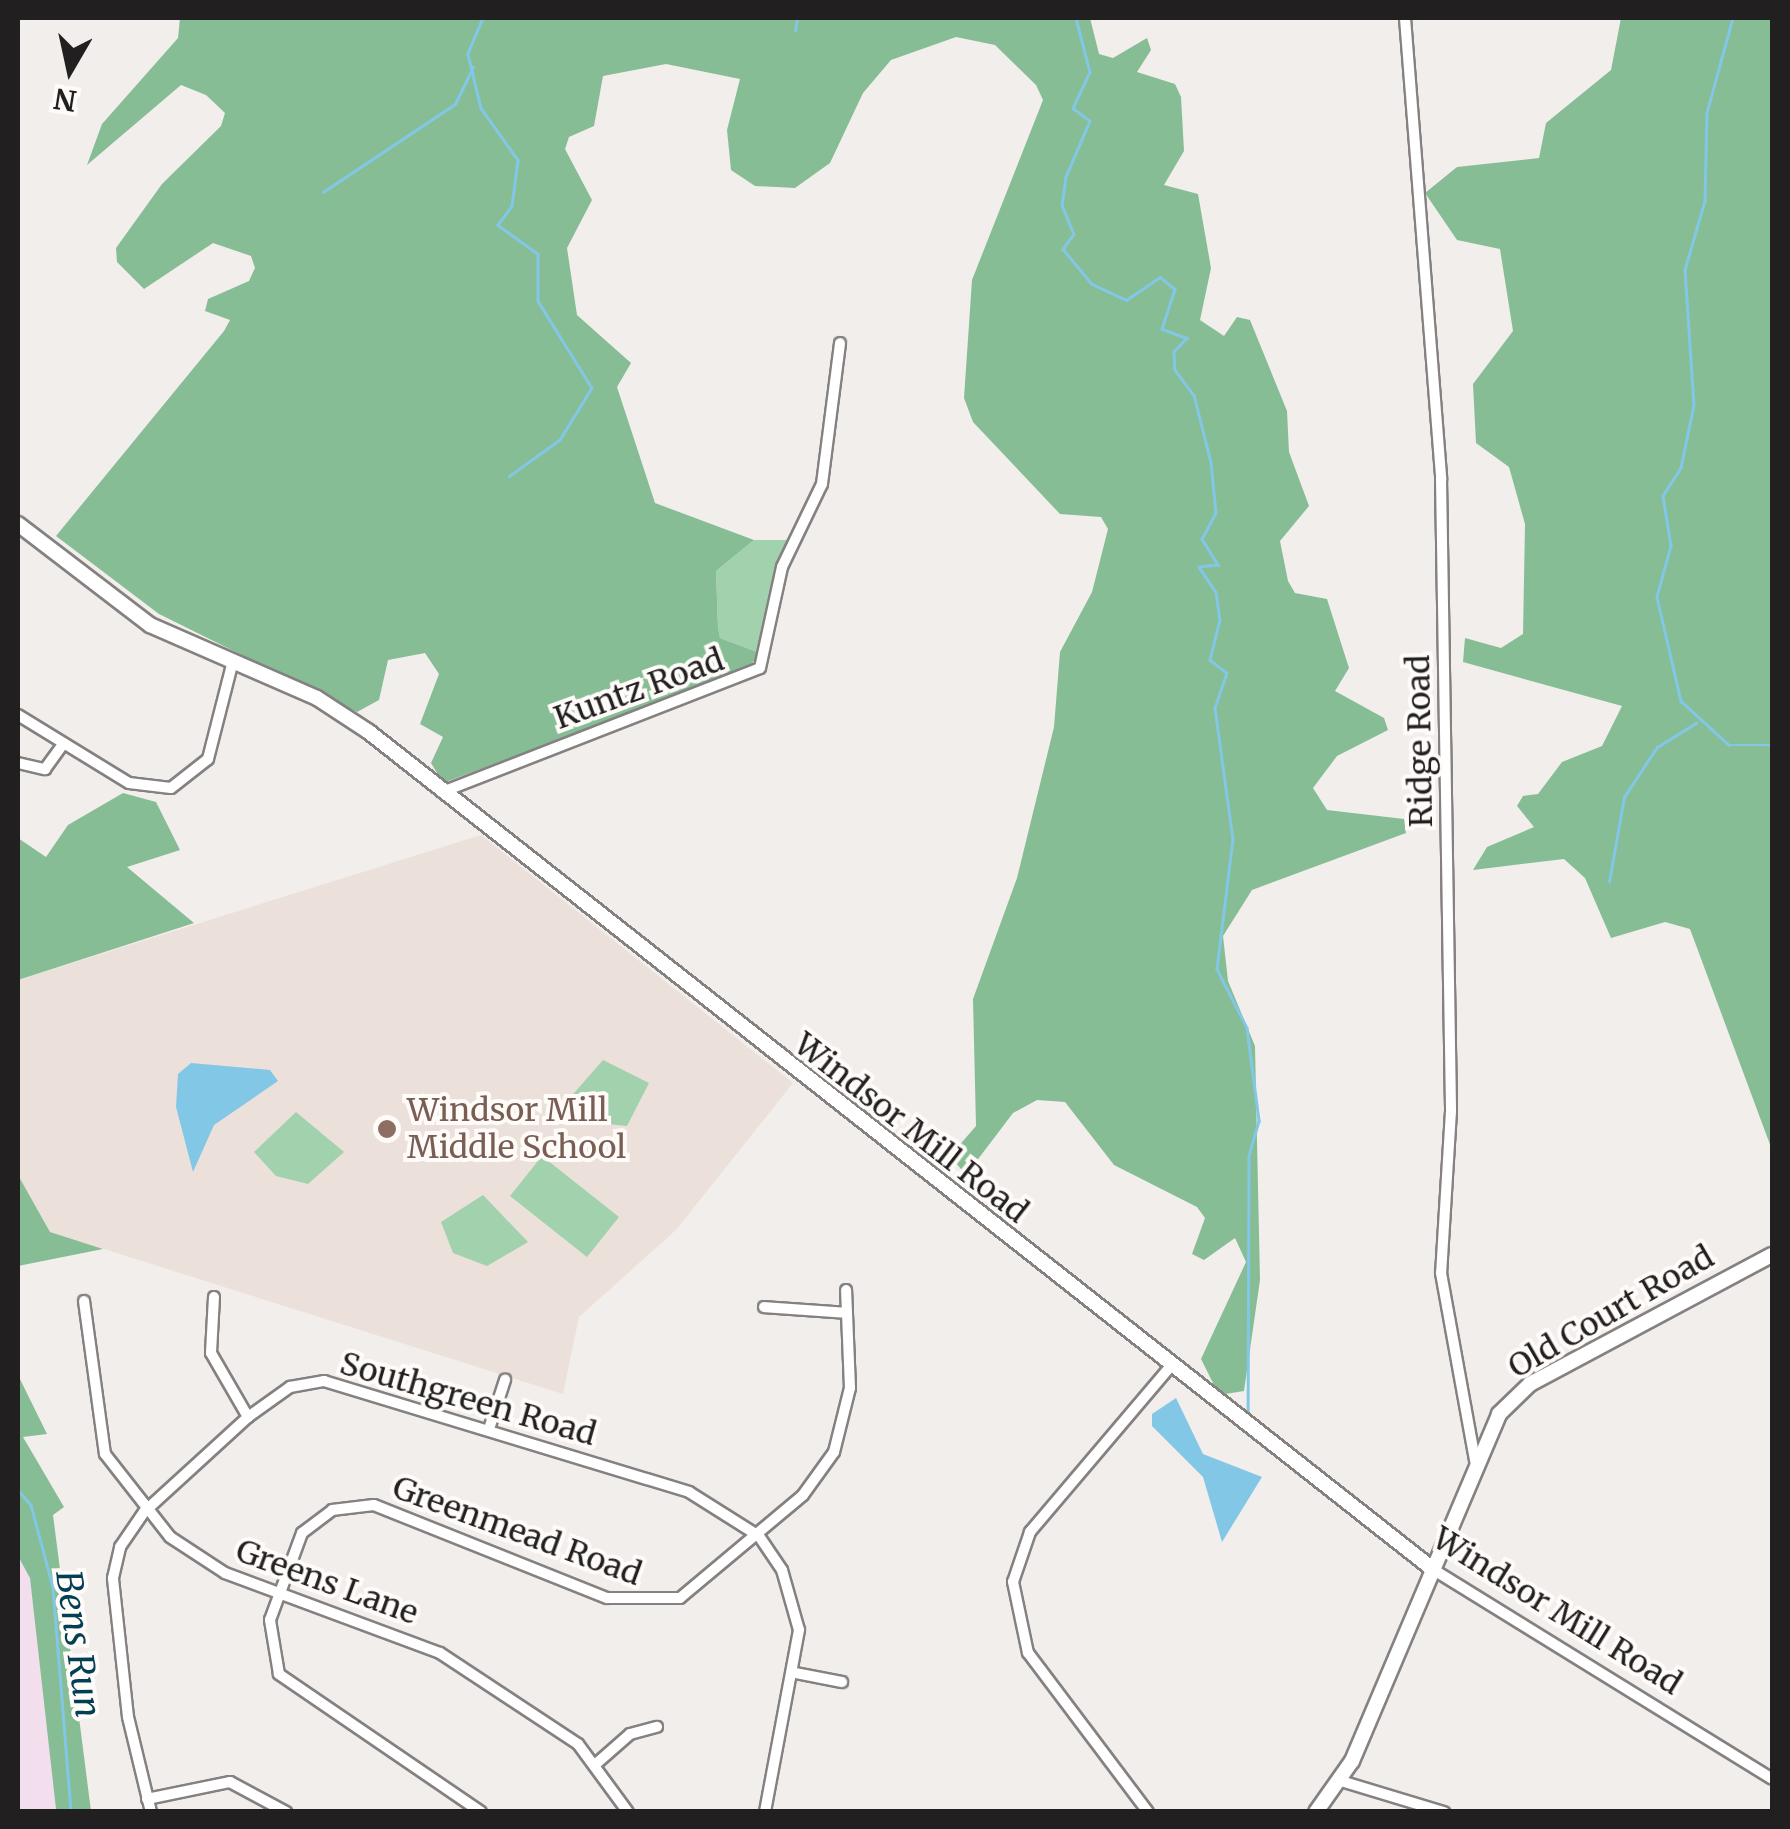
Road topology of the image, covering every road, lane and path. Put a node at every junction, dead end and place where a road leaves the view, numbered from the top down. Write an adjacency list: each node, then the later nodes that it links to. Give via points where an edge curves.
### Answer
1 (1405, 18): 20 (street, Ridge Road, via 1441,479 1451,1111 1441,1273)
2 (840, 343): 9 (street, Kuntz Road, via 822,484 782,567 760,668)
3 (18, 524): 4 (main road, Windsor Mill Road, via 122,608)
4 (233, 662): 7 (street, via 208,759 186,781 144,788); 9 (main road, Windsor Mill Road, via 344,713)
5 (22, 719): 6 (street); 7 (street)
6 (18, 734)
7 (61, 747): 8 (street, via 48,767)
8 (18, 763)
9 (442, 792): 16 (main road, Windsor Mill Road)
10 (1772, 1256): 20 (main road, Old Court Road, via 1530,1384 1499,1414)
11 (846, 1290): 15 (street, Greenmead Road)
12 (214, 1297): 18 (street, via 216,1370)
13 (84, 1300): 21 (street, Greens Lane, via 105,1454)
14 (764, 1308): 15 (street)
15 (847, 1312): 22 (street, Greenmead Road, via 843,1430 822,1474)
16 (1171, 1366): 23 (main road, Windsor Mill Road); 37 (street, via 1030,1532 1013,1582 1028,1653)
17 (506, 1380): 19 (street)
18 (248, 1417): 19 (street, Southgreen Road, via 290,1387 324,1381); 21 (street, Southgreen Road)
19 (490, 1429): 22 (street, Southgreen Road, via 709,1500)
20 (1475, 1461): 23 (main road, Old Court Road)
21 (144, 1512): 24 (street, Greens Lane, via 206,1562); 31 (street, Southgreen Road, via 120,1547 114,1578)
22 (758, 1536): 24 (street, Greenmead Road, via 698,1589 641,1605 358,1504 310,1523); 25 (street, via 795,1606)
23 (1434, 1570): 29 (street, Windsor Mill Road); 30 (main road, Old Court Road)
24 (277, 1590): 28 (street, Greens Lane, via 440,1653); 34 (street, Greenmead Road, via 269,1649 287,1685)
25 (796, 1673): 26 (street); 36 (street)
26 (842, 1682)
27 (657, 1726): 28 (street, via 630,1734)
28 (598, 1763): 35 (street, Greens Lane)
29 (1772, 1779)
30 (1341, 1781): 38 (main road, Old Court Road); 39 (street)
31 (147, 1798): 32 (street, Southgreen Road); 33 (street, via 230,1782)
32 (150, 1812)
33 (286, 1812)
34 (481, 1812)
35 (628, 1812)
36 (765, 1812)
37 (1148, 1812)
38 (1316, 1812)
39 (1444, 1812)

